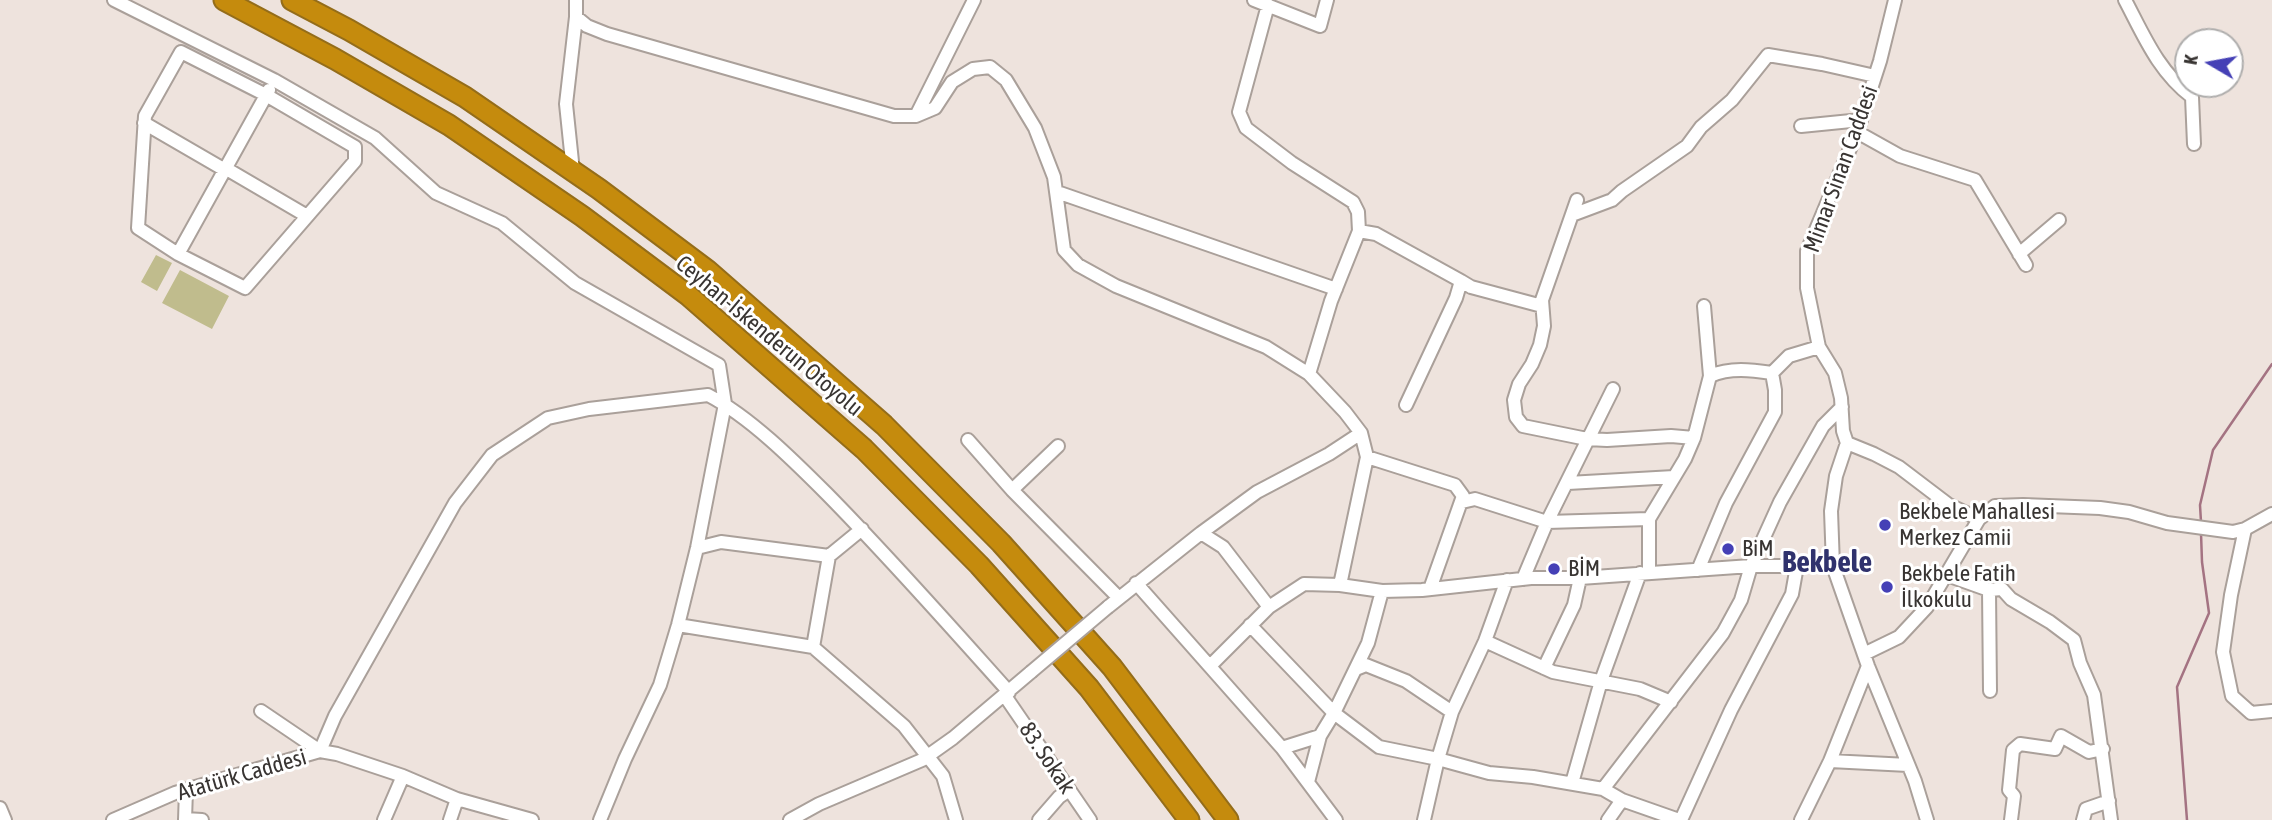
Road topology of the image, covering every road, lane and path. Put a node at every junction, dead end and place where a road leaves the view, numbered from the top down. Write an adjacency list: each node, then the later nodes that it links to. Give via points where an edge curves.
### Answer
1 (114, 0): 13 (street)
2 (224, 0): 125 (highway, Ceyhan-İskenderun Otoyolu, via 449,125 689,296 864,449 979,565 1089,688)
3 (292, 0): 21 (highway, Ceyhan-İskenderun Otoyolu, via 465,97)
4 (576, 0): 11 (street)
5 (974, 0): 15 (street)
6 (1254, 0): 10 (street)
7 (1327, 0): 10 (street, via 1320,26)
8 (1895, 0): 12 (street, Mimar Sinan Caddesi)
9 (2125, 0): 19 (street, via 2159,65 2192,97)
10 (1268, 5): 27 (street, via 1239,112 1246,128 1353,202)
11 (576, 17): 15 (street, via 587,26 633,42 894,116); 21 (street, via 566,104)
12 (1875, 76): 17 (street, Mimar Sinan Caddesi); 24 (street, via 1768,55 1686,146 1612,200)
13 (274, 80): 14 (street); 38 (street, via 375,138 436,193 502,223 575,284 719,365)
14 (266, 95): 16 (street, via 181,52); 20 (street); 25 (street, via 355,147 355,161)
15 (916, 116): 22 (street, via 934,107 952,82 973,69 990,67 1006,80 1035,128)
16 (144, 123): 20 (street); 28 (street, via 138,228)
17 (1859, 126): 18 (street); 26 (street, via 1900,156 1975,180 2023,259); 33 (street, Mimar Sinan Caddesi, via 1807,251 1807,288)
18 (1801, 127)
19 (2194, 144)
20 (225, 169): 25 (street); 28 (street)
21 (573, 171): 126 (highway, Ceyhan-İskenderun Otoyolu, via 707,270 884,425 1001,542 1112,667)
22 (1057, 192): 30 (street); 35 (street, via 1064,250 1078,265 1116,286 1266,347)
23 (1577, 200): 24 (street)
24 (1572, 215): 31 (street)
25 (307, 216): 28 (street, via 245,288)
26 (2059, 220)
27 (1359, 231): 29 (street, via 1376,234); 30 (street)
28 (178, 254)
29 (1461, 281): 31 (street); 39 (street)
30 (1336, 289): 35 (street)
31 (1542, 306): 43 (street, via 1540,345 1519,384 1514,400 1516,417 1523,426)
32 (1703, 306): 36 (street)
33 (1819, 346): 34 (street, via 1788,356); 40 (street, Mimar Sinan Caddesi, via 1835,373)
34 (1772, 373): 36 (street, via 1749,369); 64 (street, via 1775,412 1726,503)
35 (1309, 374): 41 (street)
36 (1710, 376): 42 (street)
37 (1613, 389): 43 (street)
38 (725, 404): 56 (street, 83. Sokak, via 794,461); 59 (street); 96 (street, via 708,395 589,409 548,418 492,455 455,503 335,716)
39 (1406, 405)
40 (1842, 407): 45 (street, Mimar Sinan Caddesi); 61 (street, via 1823,426 1805,456)
41 (1361, 433): 47 (street); 58 (street, via 1257,492)
42 (1694, 438): 43 (street); 48 (street)
43 (1587, 439): 49 (street)
44 (968, 440): 50 (street)
45 (1847, 443): 54 (street, via 1899,467 1949,505); 63 (street, Mimar Sinan Caddesi, via 1830,511)
46 (1058, 446): 50 (street)
47 (1367, 457): 51 (street, via 1455,485); 71 (street)
48 (1674, 477): 49 (street); 53 (street)
49 (1567, 483): 55 (street)
50 (1012, 490): 75 (street)
51 (1462, 502): 55 (street, via 1475,499); 72 (street)
52 (2272, 514): 57 (street)
53 (1649, 519): 55 (street); 65 (street)
54 (1979, 519): 57 (street, via 1995,506 2099,508 2167,523); 66 (street)
55 (1548, 522): 68 (street)
56 (862, 529): 60 (street); 87 (street, 83. Sokak)
57 (2239, 531): 90 (street, via 2223,652 2232,696 2251,713)
58 (1201, 533): 70 (street); 76 (street, via 1223,547)
59 (697, 548): 60 (street, via 721,542); 77 (street)
60 (829, 556): 80 (street)
61 (1751, 566): 62 (street); 64 (street); 88 (street, via 1741,600 1723,633)
62 (1797, 566): 63 (street); 130 (street, via 1792,594)
63 (1833, 566): 81 (street, Mimar Sinan Caddesi)
64 (1698, 569): 65 (street)
65 (1644, 573): 67 (street); 85 (street)
66 (1947, 575): 73 (street); 81 (street, via 1927,607 1899,637)
67 (1580, 578): 68 (street); 83 (street, via 1574,605)
68 (1523, 579): 69 (street)
69 (1507, 580): 72 (street); 79 (street)
70 (1136, 583): 75 (street); 82 (street)
71 (1340, 585): 74 (street); 76 (street, via 1304,584)
72 (1430, 589): 74 (street)
73 (1989, 590): 86 (street); 95 (street, via 2002,589 2074,640 2094,695)
74 (1382, 591): 84 (street)
75 (1118, 597): 87 (street, bridge)
76 (1269, 607): 78 (street)
77 (678, 625): 80 (street); 120 (street, via 660,685)
78 (1250, 625): 82 (street); 92 (street)
79 (1485, 641): 83 (street); 91 (street)
80 (813, 647): 97 (street, via 904,726)
81 (1866, 660): 99 (street); 100 (street, Mimar Sinan Caddesi)
82 (1211, 665): 94 (street)
83 (1544, 667): 85 (street)
84 (1356, 669): 91 (street, via 1366,665 1406,681); 92 (street)
85 (1601, 681): 88 (street, via 1640,689); 103 (street)
86 (1990, 691)
87 (1007, 694): 97 (street); 106 (street, 83. Sokak)
88 (1671, 702): 104 (street)
89 (261, 711): 96 (street)
90 (2272, 711)
91 (1452, 712): 98 (street)
92 (1334, 713): 93 (street); 98 (street, via 1379,747)
93 (1320, 736): 94 (street); 102 (street)
94 (1282, 748): 102 (street)
95 (2103, 749): 109 (street); 132 (street, via 2089,752 2061,736 2054,749 2020,744 2013,750)
96 (320, 751): 101 (street, Atatürk Caddesi); 105 (street, Atatürk Caddesi)
97 (928, 755): 111 (street); 122 (street, via 943,776)
98 (1438, 759): 103 (street, via 1489,773); 128 (street)
99 (1830, 761): 100 (street); 112 (street)
100 (1908, 765): 131 (street, Mimar Sinan Caddesi)
101 (403, 776): 107 (street, Atatürk Caddesi); 117 (street)
102 (1308, 782): 127 (street)
103 (1572, 782): 104 (street)
104 (1603, 789): 108 (street)
105 (187, 790): 114 (street, Atatürk Caddesi); 115 (street)
106 (1069, 790): 123 (street); 124 (street, 83. Sokak)
107 (457, 799): 118 (street); 119 (street, Atatürk Caddesi)
108 (1622, 800): 129 (street); 130 (street)
109 (2109, 801): 133 (street, via 2086,809); 134 (street)
110 (0, 808): 113 (street)
111 (807, 817): 121 (street)
112 (1807, 819)
113 (5, 820)
114 (113, 820)
115 (185, 820): 116 (street)
116 (202, 820)
117 (384, 820)
118 (450, 820)
119 (532, 820)
120 (600, 820)
121 (790, 820)
122 (956, 820)
123 (1039, 820)
124 (1090, 820)
125 (1189, 820)
126 (1228, 820)
127 (1336, 820)
128 (1424, 820)
129 (1608, 820)
130 (1680, 820)
131 (1927, 820)
132 (2011, 820)
133 (2083, 820)
134 (2110, 820)

